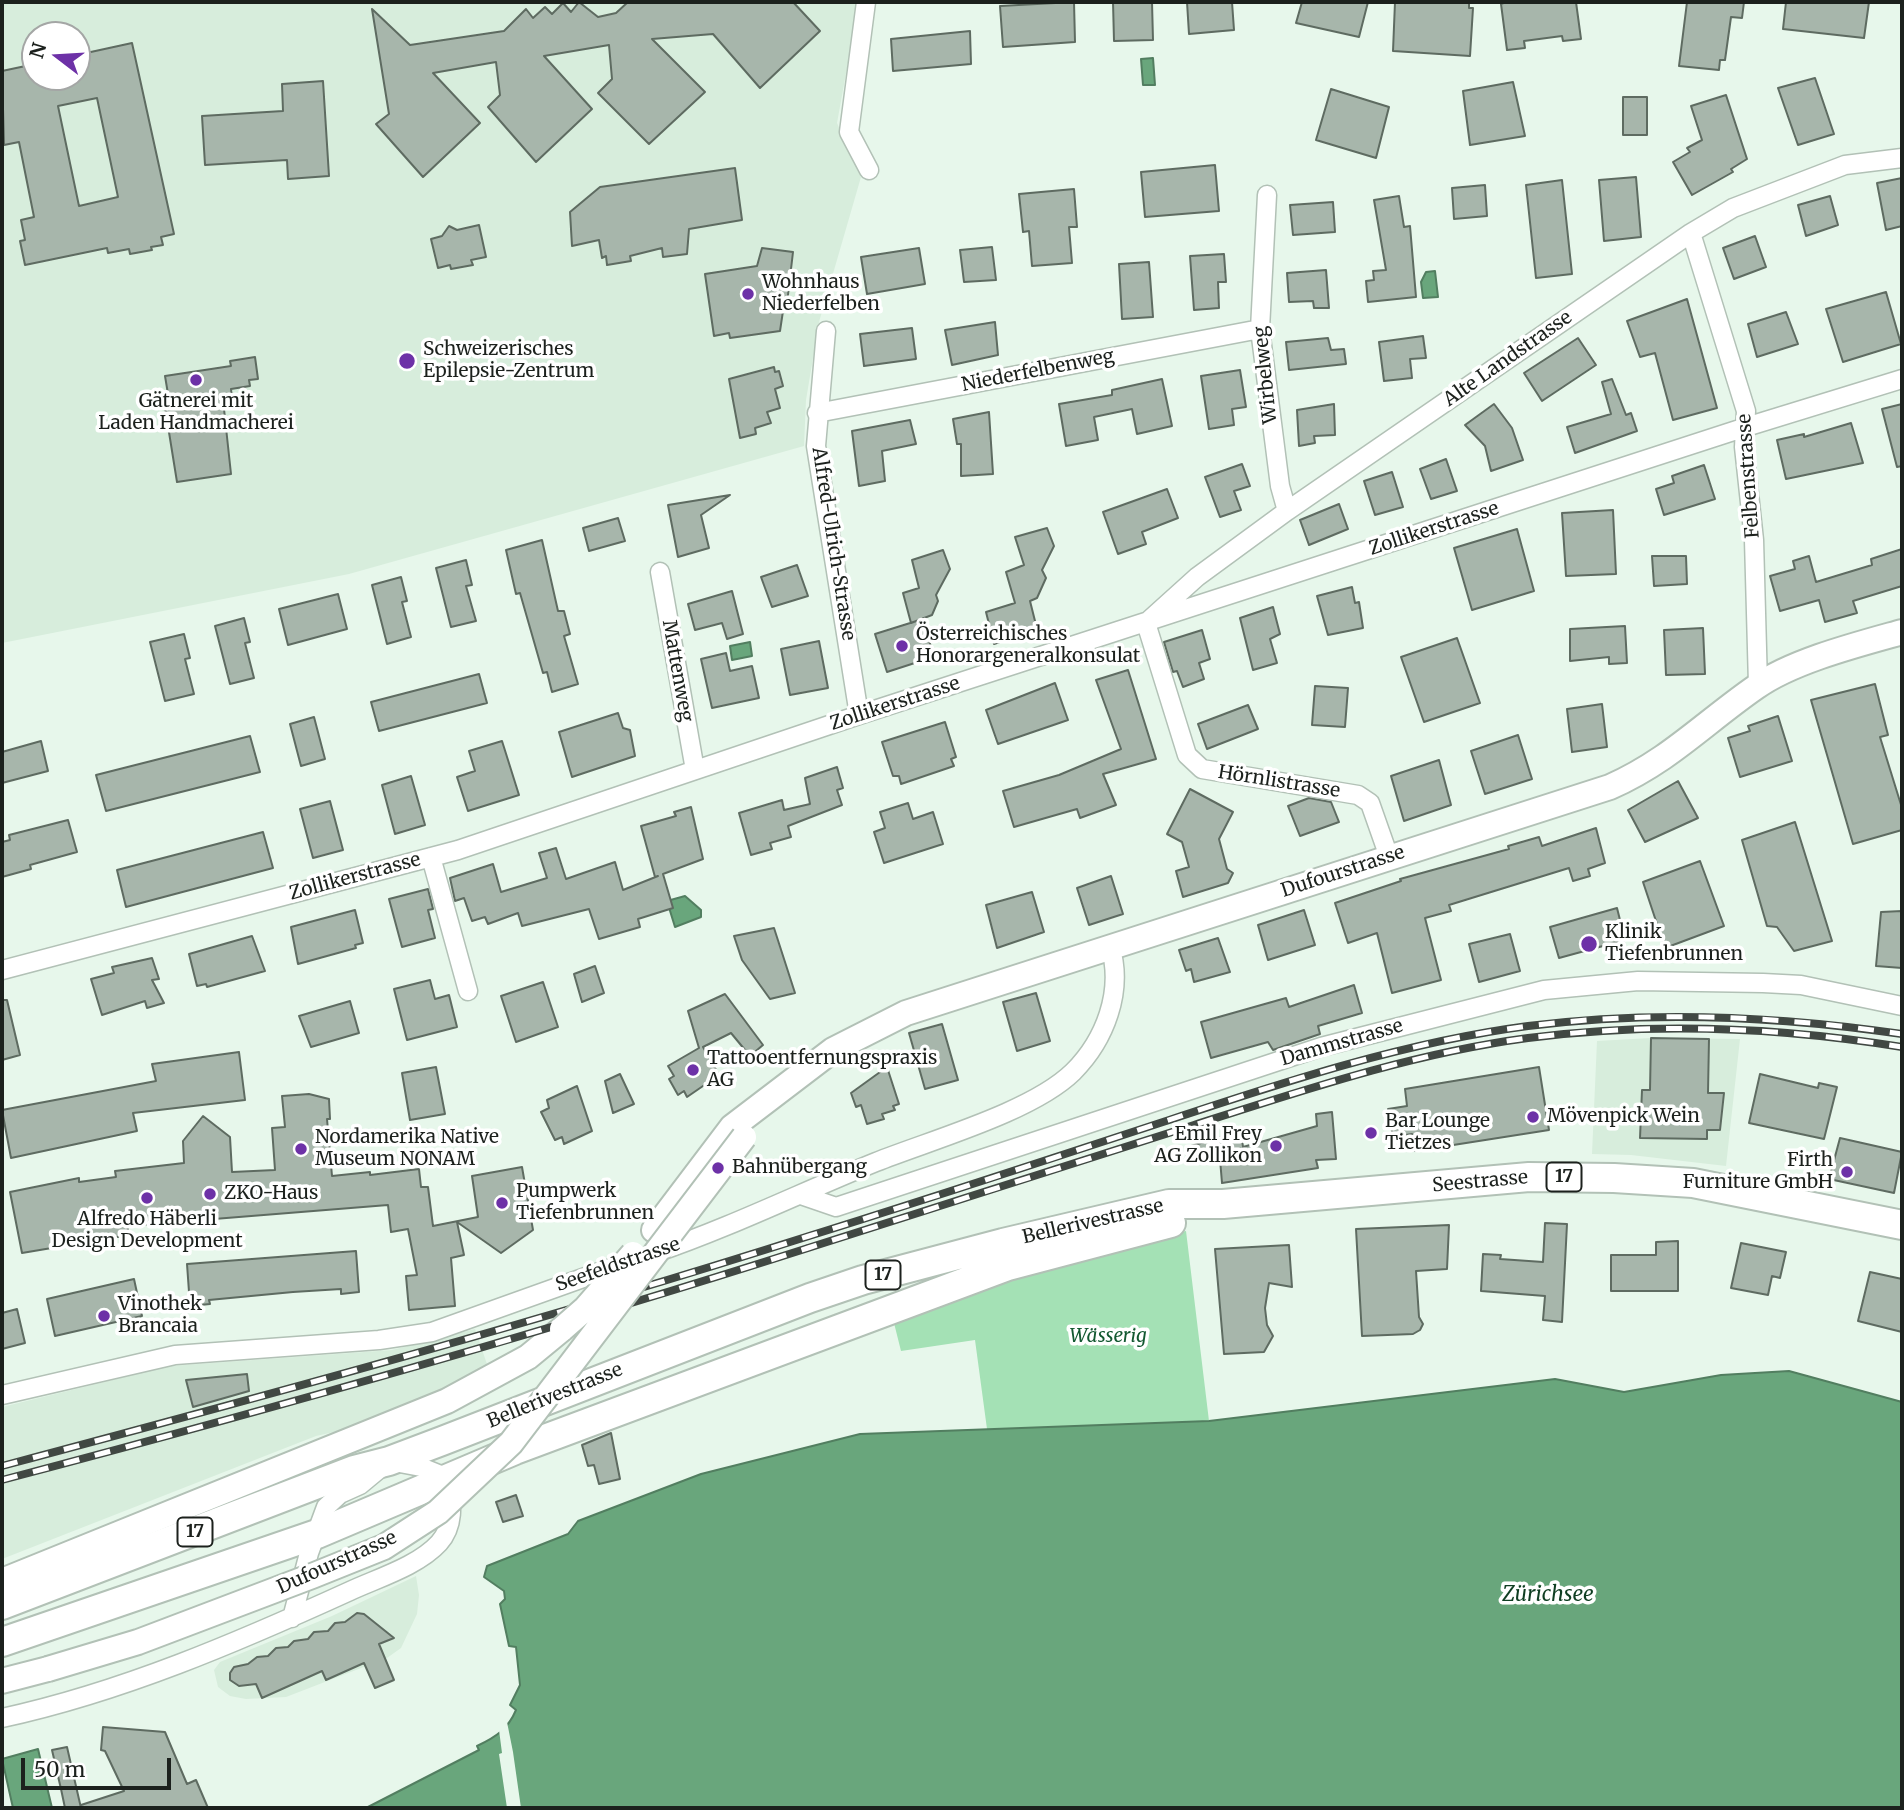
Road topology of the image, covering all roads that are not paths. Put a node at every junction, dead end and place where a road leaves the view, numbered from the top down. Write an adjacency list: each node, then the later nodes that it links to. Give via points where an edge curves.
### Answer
1 (866, 2): 3 (street, via 849,132)
2 (1902, 158): 5 (street, Alte Landstrasse, via 1844,165 1733,208)
3 (869, 170)
4 (1267, 195): 6 (street, Wirbelweg)
5 (1692, 233): 10 (street, Felbenstrasse, via 1746,411); 11 (street, Alte Landstrasse)
6 (1260, 329): 9 (street, Niederfelbenweg); 11 (street, Wirbelweg, via 1279,486)
7 (826, 331): 9 (street, Alfred-Ulrich-Strasse)
8 (1902, 379): 10 (street, Zollikerstrasse)
9 (817, 413): 16 (street, Alfred-Ulrich-Strasse, via 816,446)
10 (1746, 427): 13 (street, Zollikerstrasse); 15 (street, Felbenstrasse)
11 (1287, 511): 13 (street, Alte Landstrasse, via 1197,577)
12 (660, 572): 17 (street, Mattenweg)
13 (1146, 623): 16 (street, Zollikerstrasse); 19 (street, Hörnlistrasse, via 1186,755 1202,769 1358,794 1370,803)
14 (1902, 632): 15 (main road, Dufourstrasse, via 1835,651)
15 (1758, 685): 19 (main road, Dufourstrasse, via 1641,773)
16 (859, 715): 17 (street, Zollikerstrasse)
17 (695, 770): 18 (street, Zollikerstrasse)
18 (431, 857): 21 (street, Zollikerstrasse); 22 (street)
19 (1390, 858): 20 (main road, Dufourstrasse)
20 (1111, 946): 24 (main road, Dufourstrasse, via 906,1013 833,1050 774,1096); 25 (street, Seefeldstrasse, via 1116,978 1108,1020 1094,1047 1072,1073 1020,1107)
21 (2, 970)
22 (468, 991)
23 (1902, 1006): 25 (street, Dammstrasse, via 1801,985 1638,981 1544,990 1321,1047 836,1207)
24 (738, 1132): 32 (main road, Dufourstrasse, bridge, via 608,1285 528,1357 447,1401); 36 (main road, Dufourstrasse, bridge, via 512,1443 438,1512 384,1547 312,1576 138,1642)
25 (801, 1195): 28 (street, Seefeldstrasse, via 709,1235 432,1332 175,1355)
26 (1223, 1204): 27 (main road, Seestrasse / 17, via 1528,1177 1614,1178 1693,1184); 29 (main road, Bellerivestrasse / 17, via 1169,1204 863,1280); 30 (main road, Bellerivestrasse / 17, via 1008,1266)
27 (1902, 1225)
28 (2, 1395)
29 (388, 1461): 30 (street, Bellerivestrasse); 31 (street, Bellerivestrasse, via 326,1507); 33 (main road, Bellerivestrasse / 17)
30 (447, 1478): 31 (main road, Bellerivestrasse / 17); 34 (street, via 452,1510 450,1526 439,1544 420,1558)
31 (317, 1534): 34 (street, Bellerivestrasse); 35 (main road, Bellerivestrasse / 17)
32 (2, 1580)
33 (2, 1605)
34 (292, 1618): 37 (street, via 82,1699)
35 (2, 1642)
36 (2, 1681)
37 (2, 1718)

